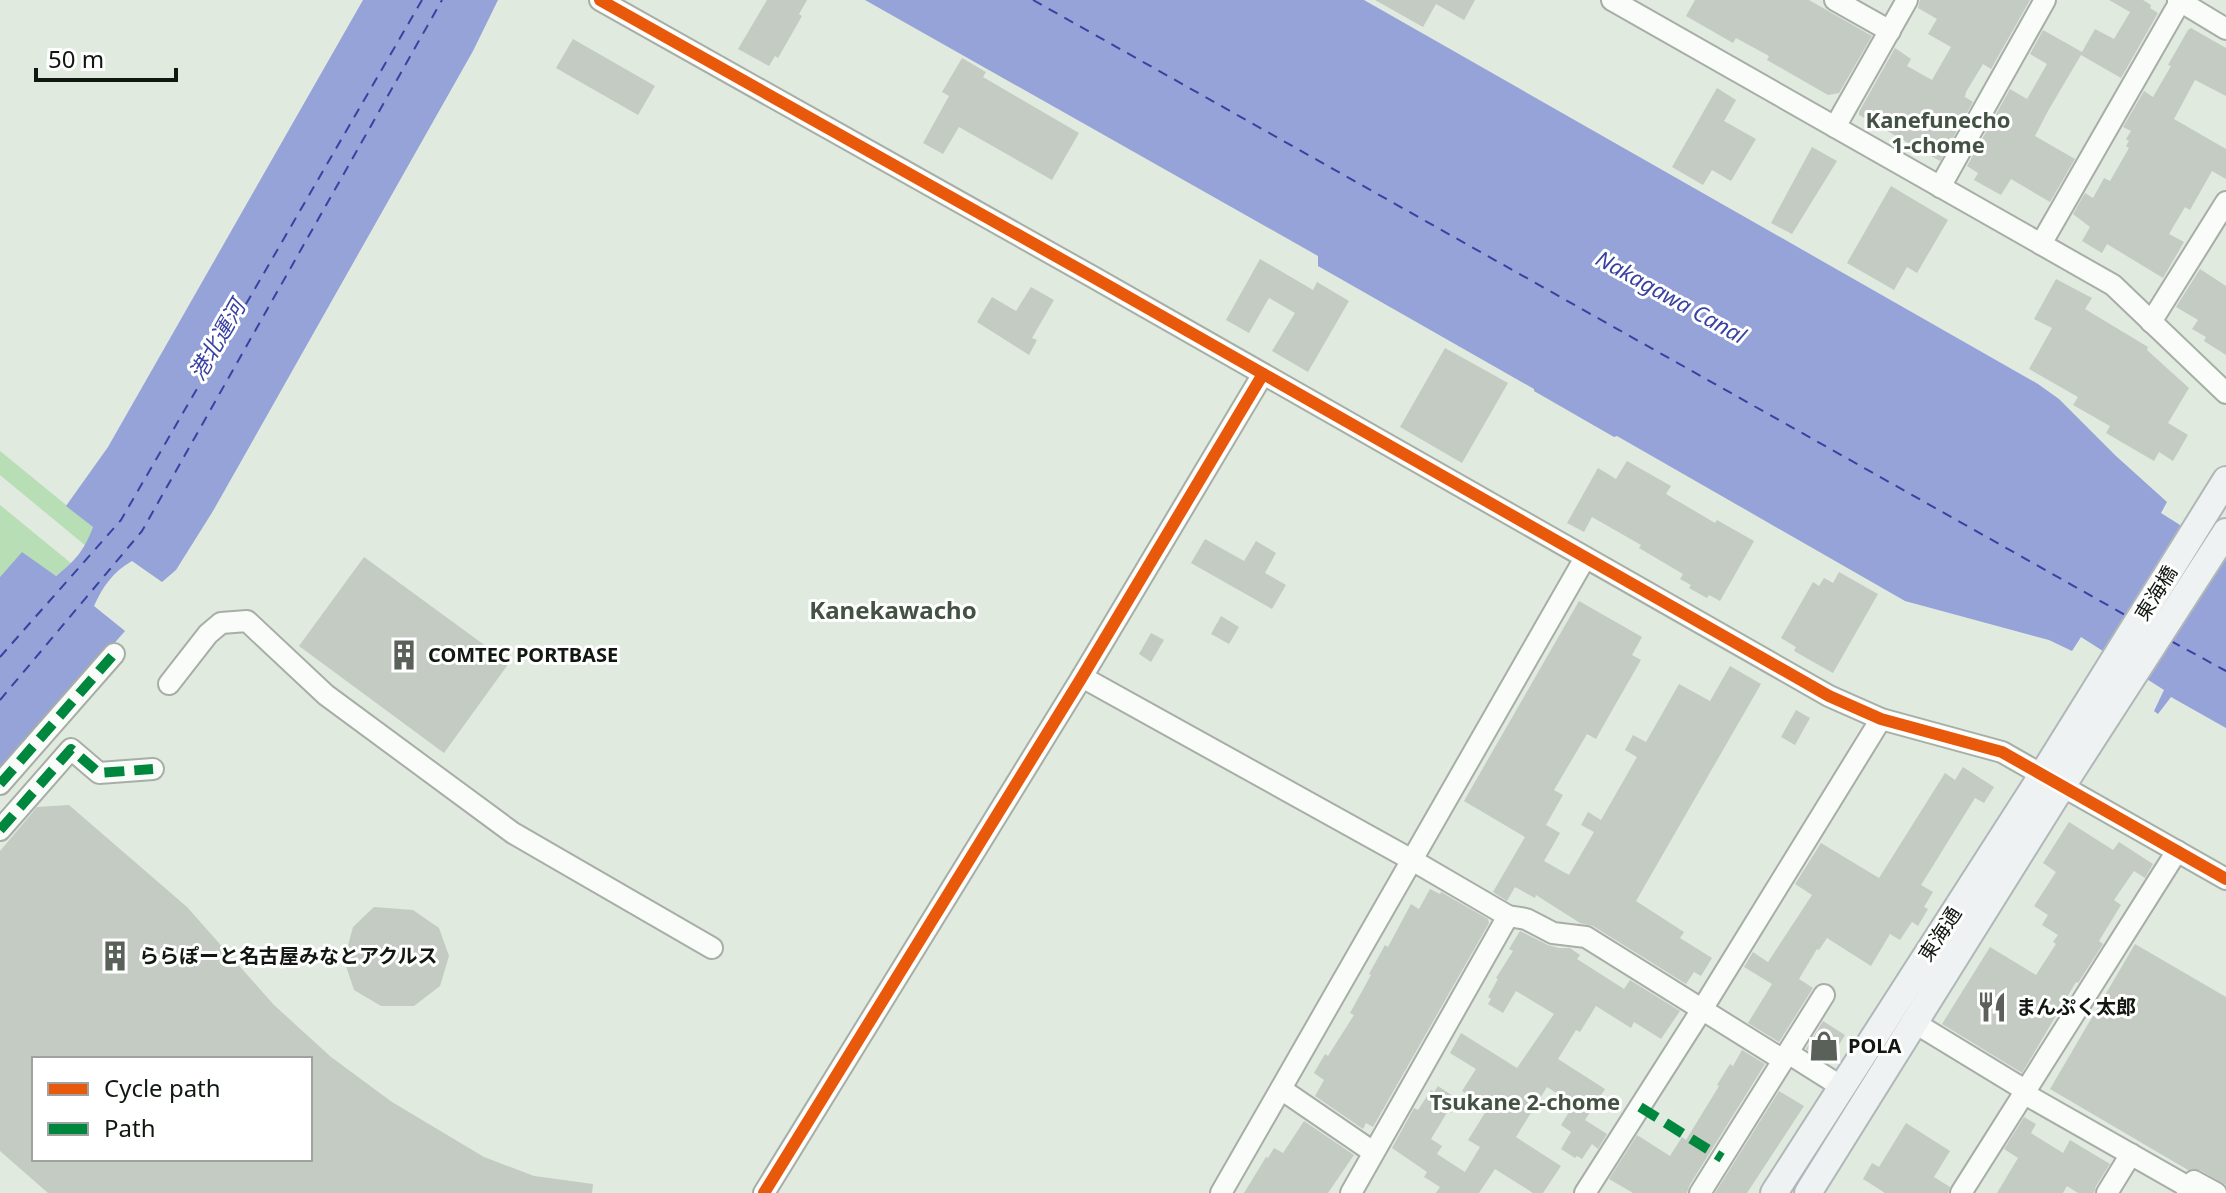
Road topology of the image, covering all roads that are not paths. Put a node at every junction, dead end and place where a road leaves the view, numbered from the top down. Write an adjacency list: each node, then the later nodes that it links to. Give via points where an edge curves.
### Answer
1 (600, 0): 14 (street)
2 (1612, 0): 9 (street)
3 (1835, 0): 8 (street)
4 (1907, 0): 8 (street)
5 (2045, 0): 10 (street)
6 (2180, 0): 7 (street); 12 (street)
7 (2226, 29)
8 (1890, 31): 9 (street)
9 (1835, 127): 10 (street)
10 (1940, 187): 12 (street)
11 (2226, 202): 13 (street)
12 (2041, 244): 13 (street, via 2113,285)
13 (2151, 322): 15 (street)
14 (1263, 374): 18 (street); 20 (street)
15 (2226, 393)
16 (2226, 480): 21 (main road, 東海橋)
17 (2226, 532): 21 (main road, 東海橋)
18 (1585, 558): 23 (street, via 1829,696); 29 (street)
19 (114, 654): 26 (street)
20 (1082, 677): 29 (street); 44 (street)
21 (2115, 681): 25 (main road)
22 (169, 684): 32 (street, via 221,623 247,621 326,695 513,833)
23 (1881, 719): 25 (street, via 2002,752); 34 (street)
24 (153, 769): 27 (street, via 99,773 71,749)
25 (2052, 780): 28 (street); 35 (main road); 37 (main road, 東海通)
26 (0, 784)
27 (0, 830)
28 (2177, 851): 30 (street); 39 (street)
29 (1412, 860): 31 (street); 38 (street)
30 (2226, 879)
31 (1508, 916): 34 (street, via 1553,933 1586,937); 40 (street)
32 (712, 948)
33 (1824, 995): 36 (street)
34 (1701, 1011): 36 (street); 46 (street)
35 (1915, 1023): 39 (street); 49 (main road)
36 (1786, 1057): 37 (street); 47 (street)
37 (1842, 1087): 48 (main road, 東海通)
38 (1281, 1089): 40 (street); 45 (street)
39 (2024, 1092): 41 (street); 50 (street)
40 (1373, 1152): 43 (street)
41 (2131, 1154): 42 (street); 51 (street)
42 (2188, 1190): 52 (street, via 2194,1181)
43 (1353, 1192)
44 (764, 1193)
45 (1221, 1193)
46 (1585, 1193)
47 (1700, 1193)
48 (1774, 1193)
49 (1808, 1193)
50 (1961, 1193)
51 (2107, 1193)
52 (2216, 1193)

